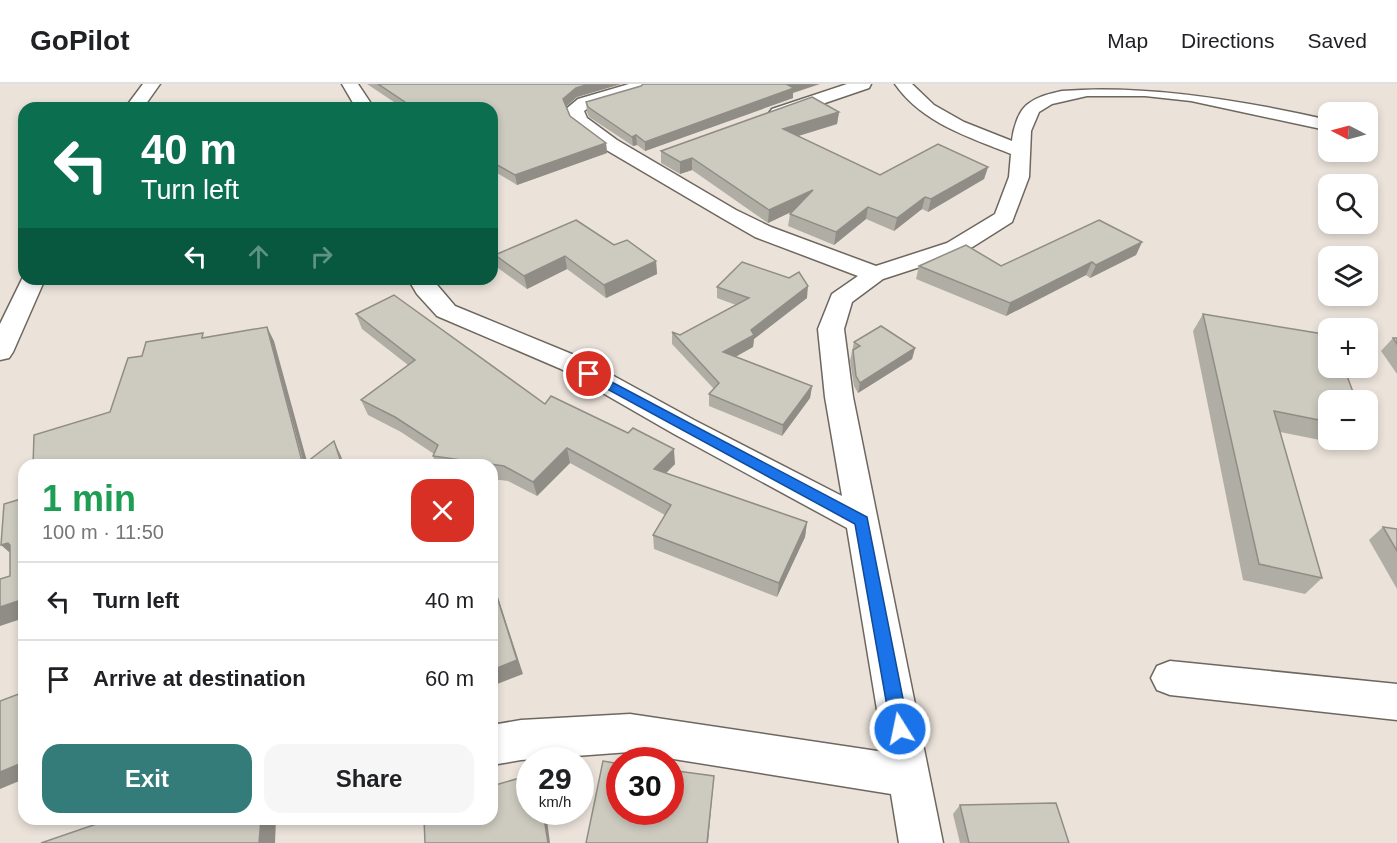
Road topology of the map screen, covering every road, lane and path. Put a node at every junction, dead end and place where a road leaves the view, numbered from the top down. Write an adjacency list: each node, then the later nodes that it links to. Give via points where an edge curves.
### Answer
1 (152, 84): 6 (street)
2 (350, 84): 7 (street)
3 (637, 84): 12 (street, via 635,89 584,103 575,110 579,121)
4 (863, 84): 8 (street)
5 (903, 84): 10 (street, via 928,109)
6 (138, 102)
7 (361, 102)
8 (766, 118)
9 (1318, 123): 10 (street, via 1191,96 1087,91 1046,100 1032,109 1022,131)
10 (1020, 151): 13 (street, via 1019,177 1004,218 955,248)
11 (662, 154): 12 (street)
12 (642, 162): 13 (street, via 763,232)
13 (875, 274): 17 (street, via 841,298 831,329)
14 (30, 285): 16 (street)
15 (423, 285): 17 (street, via 446,311 570,363)
16 (0, 352)
17 (862, 521): 21 (street)
18 (1170, 678): 19 (street)
19 (1397, 702)
20 (498, 744): 21 (street, via 630,733)
21 (908, 776): 22 (street)
22 (921, 843)

